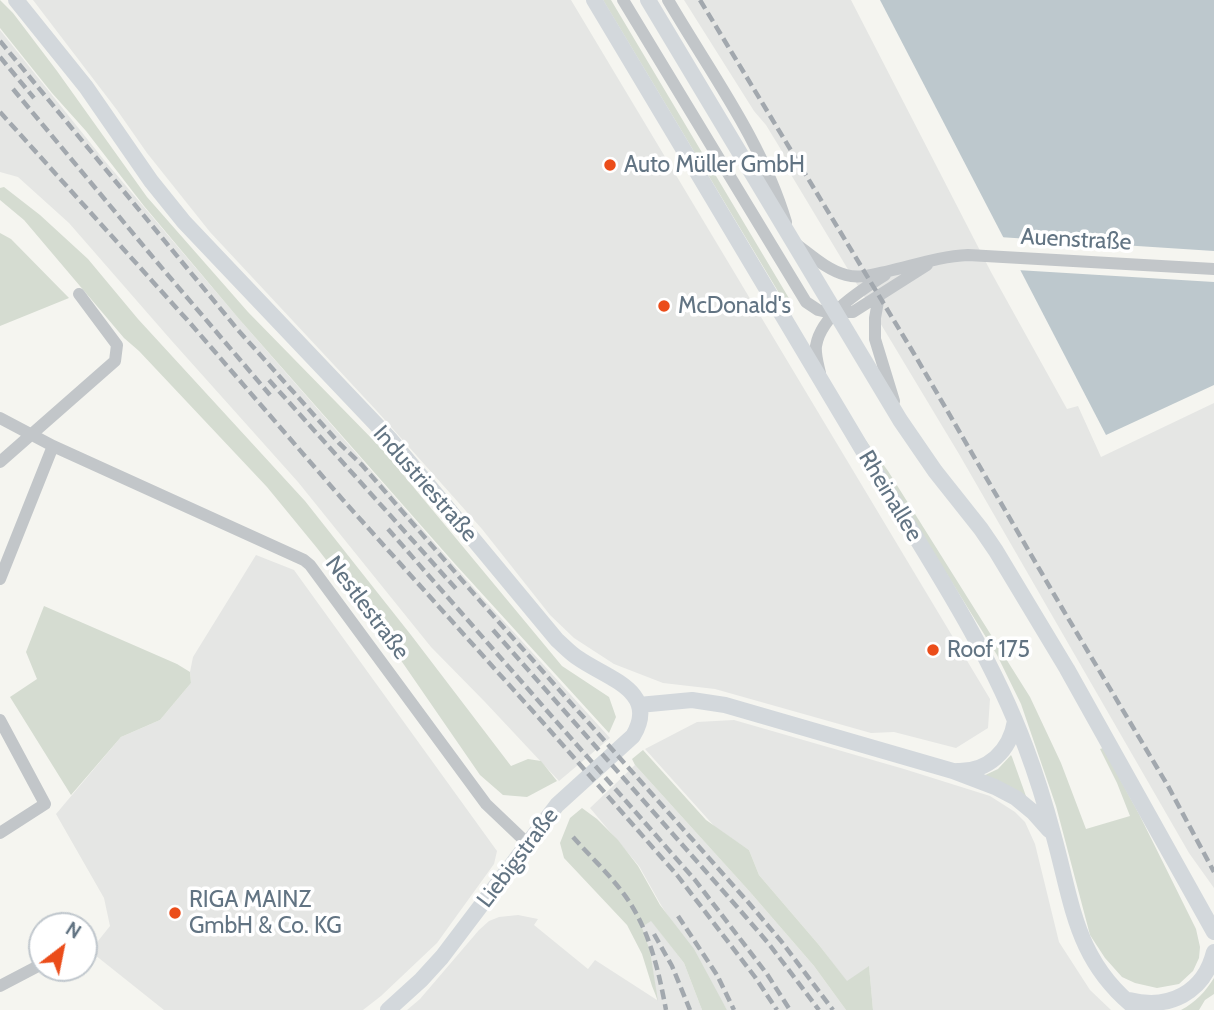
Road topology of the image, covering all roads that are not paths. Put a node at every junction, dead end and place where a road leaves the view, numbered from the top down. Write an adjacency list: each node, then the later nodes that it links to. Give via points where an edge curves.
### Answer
1 (16, 0): 20 (main road, Industriestraße, via 184,222 391,440 557,640 577,658 628,688)
2 (594, 0): 13 (main road, Rheinallee)
3 (623, 0): 12 (street, via 806,302)
4 (648, 0): 6 (main road)
5 (668, 0): 6 (street, via 763,160)
6 (792, 241): 8 (street, Auenstraße, via 843,274); 12 (main road)
7 (936, 259): 8 (street, Auenstraße); 9 (street, Auenstraße, via 998,256); 11 (street, Auenstraße)
8 (894, 269): 12 (street, Auenstraße, via 856,293)
9 (1214, 269)
10 (79, 294): 16 (street, via 117,345 115,361)
11 (879, 296): 12 (street, Auenstraße, via 853,312); 15 (street, via 875,339)
12 (836, 313): 13 (street, Auenstraße, via 816,348); 15 (main road)
13 (823, 383): 22 (main road, Rheinallee, via 961,612)
14 (0, 418): 16 (street, Nestlestraße)
15 (900, 420): 27 (main road, via 1009,571)
16 (31, 435): 17 (street, Nestlestraße); 18 (street)
17 (53, 446): 19 (street); 26 (street, Nestlestraße, via 304,560 486,804)
18 (0, 462)
19 (0, 579)
20 (639, 705): 23 (main road, via 692,700 726,705); 26 (main road, Liebigstraße, via 640,721 633,736 556,805)
21 (0, 720): 24 (street, via 45,804)
22 (1015, 721): 23 (main road, via 1009,742 998,757 972,770); 25 (main road, Rheinallee)
23 (953, 771): 25 (main road, via 1016,798)
24 (0, 832)
25 (1054, 837): 31 (main road, Rheinallee, via 1079,933 1097,967)
26 (528, 844): 32 (main road, Liebigstraße, via 442,957)
27 (1214, 932)
28 (1214, 952): 31 (main road, via 1203,977 1183,996 1147,1004)
29 (28, 971): 30 (street)
30 (0, 986)
31 (1120, 995): 33 (main road, Rheinallee)
32 (388, 1010)
33 (1138, 1010)

